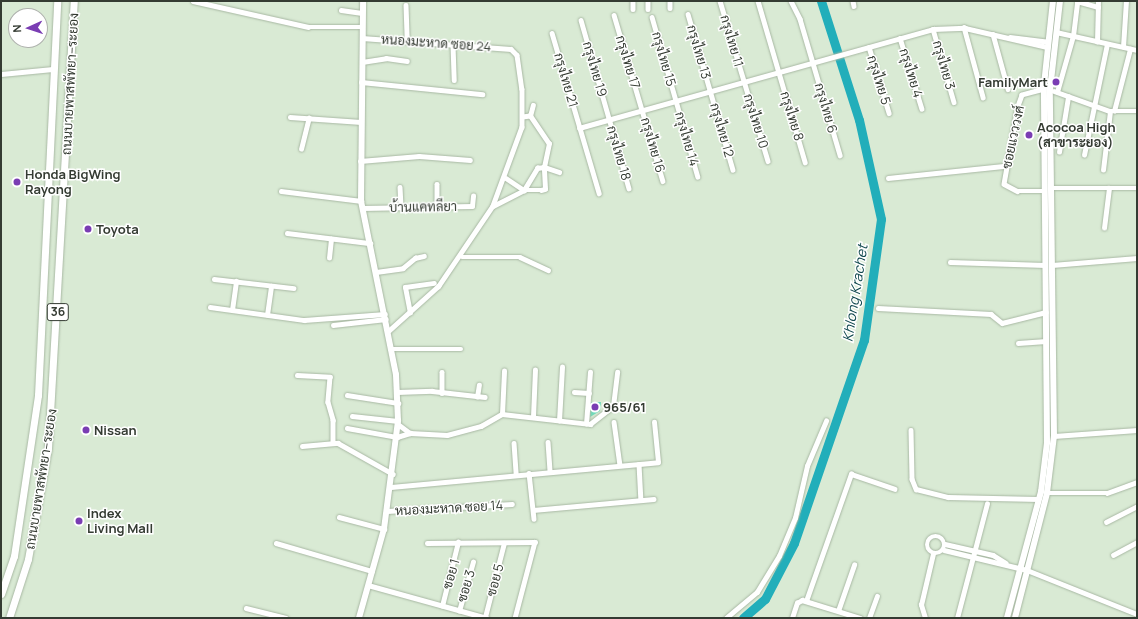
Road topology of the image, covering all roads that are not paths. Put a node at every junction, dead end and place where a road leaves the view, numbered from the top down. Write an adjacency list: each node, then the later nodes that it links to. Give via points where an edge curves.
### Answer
1 (57, 1): 48 (highway, ถนนบายพาสพัทยา–ระยอง / 36)
2 (74, 1): 228 (highway, ถนนบายพาสพัทยา–ระยอง / 36, via 48,448 28,559)
3 (193, 1): 27 (street, via 308,27)
4 (363, 1): 22 (street)
5 (633, 1): 21 (street)
6 (648, 1): 18 (street)
7 (670, 1): 19 (street)
8 (720, 1): 52 (street, กรุงไทย 11)
9 (758, 1): 49 (street, กรุงไทย 8)
10 (791, 1): 46 (street, กรุงไทย 6)
11 (1053, 1): 40 (street)
12 (1060, 1): 31 (street)
13 (1077, 1): 17 (street); 33 (street)
14 (1098, 1): 17 (street)
15 (1126, 1): 42 (street)
16 (406, 5): 36 (street)
17 (1098, 7): 37 (street)
18 (648, 8)
19 (670, 8)
20 (341, 10): 22 (street)
21 (633, 10)
22 (362, 13): 27 (street)
23 (688, 14): 56 (street, กรุงไทย 13)
24 (614, 15): 66 (street, กรุงไทย 17)
25 (652, 17): 61 (street, กรุงไทย 15)
26 (581, 20): 74 (street, กรุงไทย 19)
27 (362, 27): 34 (street)
28 (964, 28): 29 (street); 32 (street); 59 (street)
29 (933, 29): 35 (street); 62 (street, กรุงไทย 3)
30 (552, 32): 76 (street, กรุงไทย 21)
31 (1056, 32): 33 (street); 55 (street)
32 (993, 34): 40 (street); 54 (street)
33 (1074, 36): 37 (street); 57 (street)
34 (362, 38): 36 (street, หนองมะหาด ซอย 24); 47 (street)
35 (900, 38): 41 (street); 65 (street, กรุงไทย 4)
36 (407, 41): 39 (street, หนองมะหาด ซอย 24)
37 (1097, 42): 38 (street)
38 (1107, 44): 42 (street); 64 (street)
39 (454, 45): 51 (street); 72 (street, หนองมะหาด ซอย 24, via 511,49 517,55)
40 (1048, 45): 55 (street)
41 (869, 47): 46 (street); 69 (street, กรุงไทย 5)
42 (1123, 47): 43 (street)
43 (1130, 49): 44 (street); 67 (street)
44 (1137, 50)
45 (407, 61): 47 (street, via 386,58)
46 (812, 61): 49 (street); 80 (street, กรุงไทย 6)
47 (362, 62): 53 (street)
48 (53, 68): 50 (street); 219 (highway, ถนนบายพาสพัทยา–ระยอง / 36, via 38,395 16,543)
49 (778, 70): 52 (street); 84 (street, กรุงไทย 8)
50 (1, 74)
51 (454, 80)
52 (744, 80): 56 (street); 82 (street, กรุงไทย 10)
53 (361, 82): 58 (street); 75 (street)
54 (1008, 89)
55 (1047, 89): 57 (street); 86 (street, ซอยแวววงศ์, via 1022,95); 97 (street); 102 (street)
56 (710, 90): 61 (street); 87 (street, กรุงไทย 12)
57 (1057, 92): 60 (street)
58 (482, 94)
59 (983, 97)
60 (1068, 97): 64 (street); 78 (street)
61 (675, 100): 66 (street); 90 (street, กรุงไทย 14)
62 (954, 102)
63 (533, 105): 70 (street)
64 (1091, 107): 67 (street); 79 (street)
65 (922, 109)
66 (642, 110): 74 (street); 93 (street, กรุงไทย 16)
67 (1112, 111): 68 (street); 88 (street)
68 (1137, 111)
69 (890, 113)
70 (530, 116): 72 (street); 85 (street, via 549,144)
71 (290, 117): 73 (street)
72 (523, 117): 91 (street)
73 (309, 118): 75 (street); 77 (street)
74 (609, 118): 76 (street); 96 (street, กรุงไทย 18)
75 (361, 122): 83 (street)
76 (579, 128): 103 (street, กรุงไทย 21)
77 (301, 149)
78 (1060, 152)
79 (1084, 155)
80 (840, 156)
81 (470, 160): 83 (street, via 419,156)
82 (768, 161)
83 (360, 162): 106 (street)
84 (806, 162)
85 (544, 166): 89 (street); 100 (street, via 537,168); 100 (street, via 545,189)
86 (1005, 166): 92 (street); 102 (street, ซอยแวววงศ์, via 1004,184 1017,190)
87 (733, 170)
88 (1103, 170)
89 (559, 172)
90 (698, 177)
91 (506, 178): 100 (street); 108 (street)
92 (888, 178)
93 (663, 181)
94 (437, 184): 110 (street)
95 (400, 188): 109 (street)
96 (629, 188)
97 (1052, 188): 98 (street); 105 (street)
98 (1109, 188): 99 (street); 111 (street)
99 (1137, 188)
100 (524, 190): 108 (street)
101 (281, 191): 106 (street, บ้านแคทลียา)
102 (1045, 191): 107 (street)
103 (599, 193)
104 (473, 196): 110 (street, บ้านแคทลียา, via 472,206)
105 (1052, 204): 107 (street); 121 (street)
106 (362, 205): 109 (street, บ้านแคทลียา); 114 (street)
107 (1045, 205): 120 (street)
108 (493, 206): 116 (street)
109 (401, 207): 110 (street, บ้านแคทลียา)
110 (437, 207)
111 (1104, 228)
112 (287, 233): 113 (street)
113 (332, 239): 114 (street); 117 (street)
114 (370, 243): 123 (street)
115 (424, 256): 123 (street, via 415,258 403,268)
116 (462, 257): 122 (street, via 520,257); 133 (street, via 439,286)
117 (329, 258)
118 (1137, 258): 121 (street)
119 (950, 262): 120 (street)
120 (1045, 265): 132 (street)
121 (1052, 265): 150 (street)
122 (548, 270)
123 (376, 272): 135 (street)
124 (214, 279): 125 (street)
125 (236, 281): 127 (street); 131 (street)
126 (434, 283): 133 (street, via 404,288)
127 (271, 286): 128 (street); 134 (street)
128 (293, 288)
129 (210, 307): 131 (street)
130 (878, 308): 132 (street, via 991,314 1002,323)
131 (232, 310): 134 (street)
132 (1046, 312): 138 (street)
133 (410, 313): 137 (street)
134 (267, 315): 135 (street, via 309,320)
135 (385, 316): 136 (street); 137 (street)
136 (333, 325)
137 (388, 332): 140 (street)
138 (1046, 341): 139 (street); 151 (street)
139 (1018, 343)
140 (391, 349): 141 (street); 152 (street)
141 (461, 349)
142 (562, 367): 164 (street)
143 (535, 370): 162 (street)
144 (504, 371): 160 (street)
145 (442, 372): 154 (street)
146 (590, 372): 155 (street)
147 (617, 372): 168 (street, via 614,406 596,422)
148 (297, 374): 177 (street, via 330,377 328,402 333,420)
149 (479, 385): 157 (street)
150 (1054, 389): 151 (street); 173 (street)
151 (1047, 390): 190 (street, via 1046,462)
152 (397, 392): 154 (street); 159 (street)
153 (574, 392): 155 (street)
154 (442, 393): 157 (street)
155 (588, 393): 168 (street)
156 (347, 395): 159 (street)
157 (477, 397): 158 (street)
158 (485, 397)
159 (398, 403): 165 (street)
160 (502, 414): 162 (street); 172 (street, via 465,432 436,435)
161 (352, 416): 165 (street)
162 (533, 417): 164 (street)
163 (826, 420): 233 (street, via 777,561 757,592)
164 (559, 421): 168 (street)
165 (398, 422): 172 (street); 174 (street)
166 (614, 422): 180 (street)
167 (654, 422): 179 (street, via 658,462)
168 (586, 424)
169 (347, 428): 174 (street)
170 (911, 430): 190 (street, via 912,479 916,488 948,497)
171 (1137, 430): 173 (street)
172 (410, 433): 174 (street)
173 (1054, 436): 188 (street)
174 (397, 437): 183 (street)
175 (514, 442): 184 (street)
176 (548, 442): 181 (street)
177 (333, 443): 178 (street); 183 (street, via 343,445)
178 (302, 446)
179 (639, 464): 180 (street); 191 (street)
180 (620, 465): 181 (street)
181 (550, 471): 182 (street)
182 (530, 473): 184 (street); 195 (street)
183 (393, 474): 186 (street)
184 (516, 474): 186 (street)
185 (1137, 482): 188 (street, via 1107,493)
186 (391, 487): 196 (street)
187 (894, 488): 221 (street, via 851,474)
188 (1047, 493): 216 (street)
189 (654, 499): 191 (street)
190 (1038, 499): 215 (street)
191 (641, 500): 195 (street)
192 (512, 504): 196 (street, หนองมะหาด ซอย 14)
193 (987, 504): 208 (street)
194 (1137, 506): 199 (street)
195 (532, 510): 198 (street)
196 (387, 511): 200 (street)
197 (339, 517): 200 (street)
198 (534, 519)
199 (1106, 522)
200 (384, 529): 217 (street)
201 (427, 542): 202 (street)
202 (458, 542): 205 (street); 222 (street, ซอย 1)
203 (1137, 542): 210 (street)
204 (276, 543): 217 (street)
205 (504, 543): 231 (street, ซอย 5); 232 (street, via 535,542)
206 (945, 544): 207 (street); 208 (street); 209 (street, via 938,536 930,539 928,548)
207 (944, 550): 209 (street); 211 (street)
208 (976, 551): 211 (street); 214 (street)
209 (934, 554): 237 (street, via 921,605)
210 (1113, 555)
211 (975, 559): 214 (street); 238 (street)
212 (472, 562): 224 (street, ซอย 3)
213 (854, 564): 225 (street)
214 (1007, 564): 215 (street)
215 (1020, 567): 216 (street); 239 (street)
216 (1028, 570): 226 (street); 240 (street)
217 (372, 571): 218 (street)
218 (368, 585): 222 (street); 230 (street)
219 (1, 594)
220 (877, 596): 236 (street)
221 (806, 601): 225 (street); 234 (street, via 797,602)
222 (442, 606): 224 (street)
223 (246, 608): 229 (street)
224 (459, 611): 227 (street)
225 (838, 611): 235 (street)
226 (1137, 614)
227 (468, 616): 231 (street)
228 (9, 618)
229 (286, 618)
230 (359, 618)
231 (486, 618)
232 (515, 618)
233 (726, 618)
234 (792, 618)
235 (860, 618)
236 (869, 618)
237 (925, 618)
238 (957, 618)
239 (1007, 618)
240 (1015, 618)

